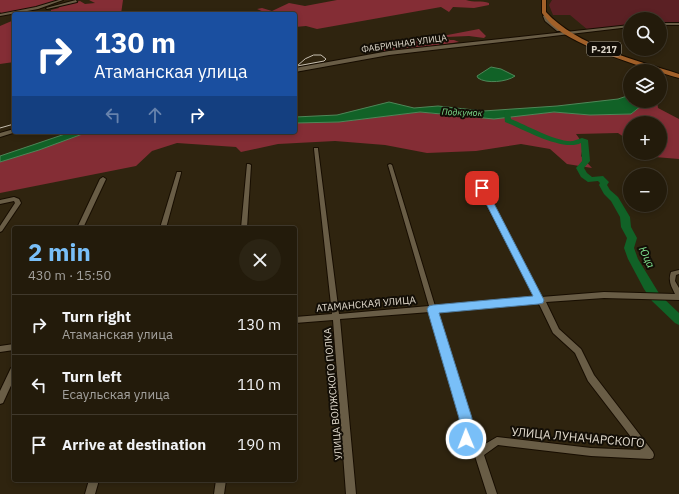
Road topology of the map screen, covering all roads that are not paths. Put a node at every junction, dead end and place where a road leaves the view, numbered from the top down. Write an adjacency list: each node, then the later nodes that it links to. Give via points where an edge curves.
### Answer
1 (62, 0): 5 (street)
2 (544, 0): 13 (main road, Р-217, via 541,7 545,16 554,25)
3 (547, 0): 13 (main road, Р-217, via 546,12)
4 (76, 1): 6 (street)
5 (21, 12)
6 (27, 12)
7 (12, 14): 9 (street)
8 (12, 15): 9 (street)
9 (0, 17)
10 (667, 24): 11 (main road)
11 (679, 24)
12 (623, 27): 13 (main road, ФАБРИЧНАЯ УЛИЦА)
13 (569, 33): 14 (main road, Р-217); 14 (main road); 15 (main road, Р-217); 16 (main road, ФАБРИЧНАЯ УЛИЦА, via 389,53)
14 (605, 48): 15 (main road, Р-217)
15 (641, 62): 17 (main road, Р-217)
16 (297, 70)
17 (679, 75)
18 (12, 132): 19 (main road)
19 (0, 135)
20 (316, 149): 35 (street, УЛИЦА ВОЛЖСКОГО ПОЛКА)
21 (249, 165): 29 (street)
22 (390, 165): 34 (street)
23 (179, 173): 28 (street)
24 (474, 174): 33 (street)
25 (103, 179): 27 (street)
26 (0, 202): 30 (street, via 18,200)
27 (81, 226)
28 (164, 226)
29 (244, 226)
30 (0, 230)
31 (679, 272): 32 (street, АТАМАНСКАЯ УЛИЦА, via 674,274 672,281)
32 (679, 296): 33 (street, АТАМАНСКАЯ УЛИЦА, via 604,296)
33 (539, 300): 34 (street, АТАМАНСКАЯ УЛИЦА); 41 (street, УЛИЦА ЛУНАЧАРСКОГО, via 556,331 578,351 592,378 650,455 591,452 497,441)
34 (433, 309): 35 (street, АТАМАНСКАЯ УЛИЦА); 41 (street, via 466,418 466,439)
35 (336, 316): 36 (street, АТАМАНСКАЯ УЛИЦА); 46 (street, УЛИЦА ВОЛЖСКОГО ПОЛКА)
36 (297, 320)
37 (12, 347): 38 (street)
38 (0, 349)
39 (12, 375): 40 (street)
40 (0, 400)
41 (479, 453): 47 (street)
42 (93, 482): 44 (street)
43 (221, 482): 45 (street)
44 (90, 494)
45 (220, 494)
46 (351, 494)
47 (492, 494)

